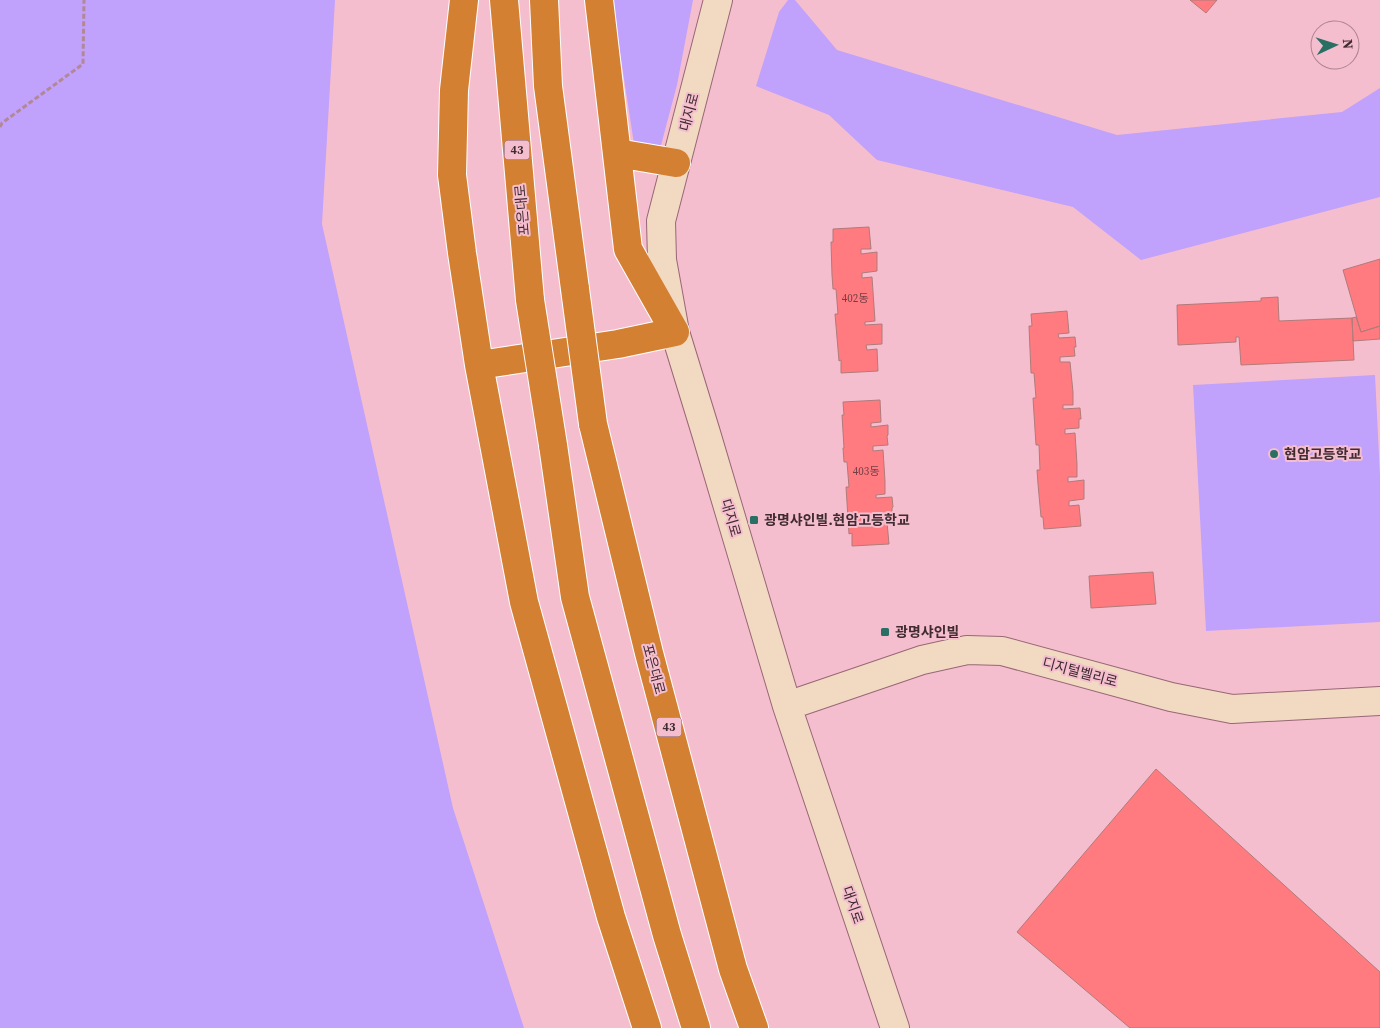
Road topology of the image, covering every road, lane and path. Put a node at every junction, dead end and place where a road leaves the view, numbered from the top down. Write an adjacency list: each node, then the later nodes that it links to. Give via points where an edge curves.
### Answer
1 (84, 0): 7 (path, via 83,64)
2 (464, 0): 11 (highway, via 454,90 452,175)
3 (504, 0): 15 (highway, 포은대로 / 43, bridge, via 530,300 575,597 667,936)
4 (544, 0): 16 (highway, 포은대로 / 43, bridge, via 548,86 593,424 649,653 734,969)
5 (599, 0): 8 (highway)
6 (718, 0): 9 (street, 대지로)
7 (0, 127)
8 (617, 153): 9 (highway); 10 (highway, via 628,249)
9 (676, 163): 10 (street, 대지로, via 661,221 662,260)
10 (674, 332): 11 (highway); 13 (street, 대지로)
11 (479, 365): 14 (highway, via 524,602 611,917)
12 (1380, 701): 13 (street, 디지털벨리로, via 1232,709 1171,697 1002,651 968,650 922,660)
13 (787, 706): 17 (street, 대지로)
14 (647, 1028)
15 (696, 1028)
16 (754, 1028)
17 (895, 1028)

